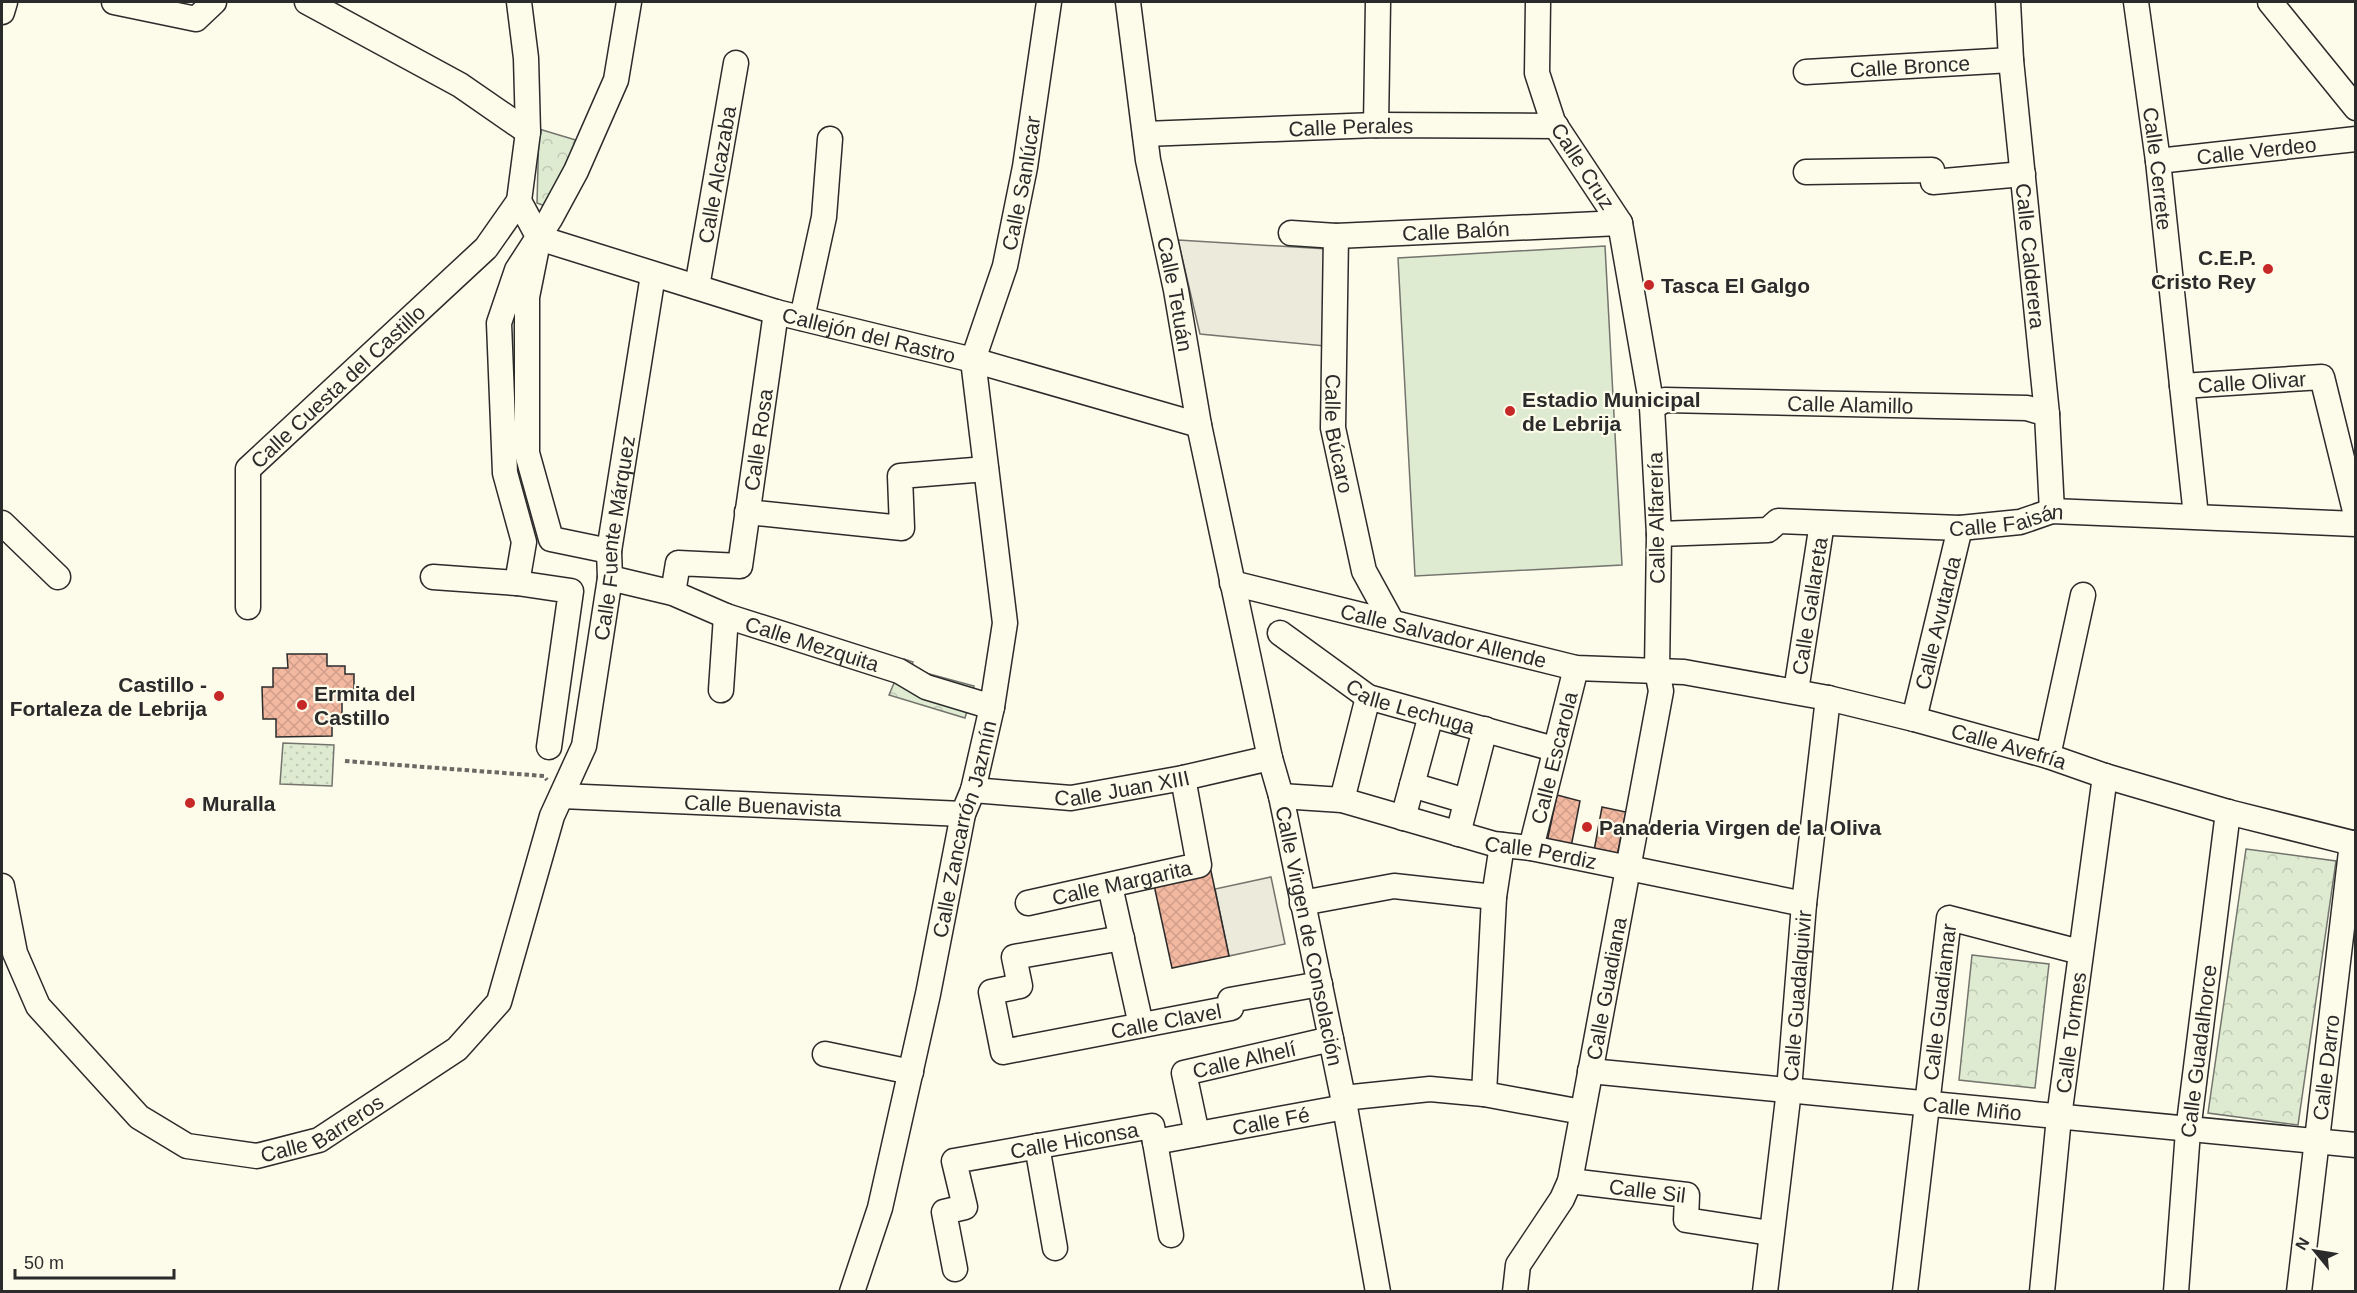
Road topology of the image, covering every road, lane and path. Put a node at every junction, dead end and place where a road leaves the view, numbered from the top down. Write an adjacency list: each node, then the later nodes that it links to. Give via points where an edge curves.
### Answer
1 (5, 2): 15 (street)
2 (123, 2): 3 (street, via 196,19)
3 (214, 2)
4 (307, 2): 14 (street)
5 (519, 2): 22 (street, via 526,58)
6 (628, 2): 33 (street, via 616,80 576,171)
7 (1049, 2): 38 (street, Calle Sanlúcar, via 1005,267)
8 (1128, 2): 23 (street, Calle Tetuán)
9 (1378, 2): 20 (street)
10 (1538, 2): 21 (street, Calle Cruz, via 1537,73)
11 (2008, 2): 16 (street, Calle Calderera)
12 (2136, 2): 26 (street, Calle Cerrete)
13 (2270, 2): 19 (street)
14 (344, 9): 22 (street)
15 (2, 12)
16 (2011, 60): 18 (street, Calle Bronce); 28 (street, Calle Calderera)
17 (736, 63): 35 (street, Calle Alcazaba)
18 (1806, 72)
19 (2351, 94)
20 (1376, 125): 21 (street, Calle Perales); 23 (street, Calle Perales)
21 (1556, 126): 30 (street, Calle Cruz)
22 (528, 132): 29 (street)
23 (1145, 134): 42 (street, Calle Tetuán)
24 (830, 139): 37 (street, via 824,217)
25 (2355, 139): 26 (street, Calle Verdeo)
26 (2158, 161): 39 (street, Calle Cerrete)
27 (1806, 171): 28 (street, via 1932,170 1933,182)
28 (2023, 174): 41 (street, Calle Calderera)
29 (519, 201): 33 (street); 61 (street, Calle Cuesta del Castillo, via 486,248 248,469)
30 (1620, 223): 32 (street, Calle Balón); 40 (street, Calle Alfarería)
31 (1291, 233): 32 (street, Calle Balón)
32 (1336, 236): 63 (street, Calle Búcaro, via 1333,428 1364,571)
33 (539, 238): 34 (street, Callejón del Rastro); 53 (street, via 527,297 527,453 551,539); 58 (street, via 517,270 499,323 505,473 524,542)
34 (652, 286): 35 (street, Callejón del Rastro); 53 (street, Calle Fuente Márquez)
35 (697, 287): 36 (street, Callejón del Rastro)
36 (776, 312): 37 (street, Callejón del Rastro); 45 (street, Calle Rosa)
37 (802, 318): 38 (street, Callejón del Rastro)
38 (973, 360): 42 (street, Callejón del Rastro); 43 (street, Calle Zancarrón Jazmín)
39 (2182, 386): 46 (street, Calle Olivar, via 2322,377); 47 (street, Calle Cerrete)
40 (1652, 407): 41 (street, Calle Alamillo, via 1665,400 1677,400 2027,408); 52 (street, Calle Alfarería)
41 (2048, 414): 44 (street, Calle Calderera)
42 (1198, 425): 57 (street, Calle Tetuán)
43 (986, 469): 45 (street, via 900,476 902,528); 71 (street, Calle Zancarrón Jazmín, via 1005,623)
44 (2052, 511): 47 (street, Calle Faisán); 51 (street, Calle Faisán, via 2020,522)
45 (747, 512): 59 (street, Calle Rosa, via 740,566 678,563)
46 (2355, 515)
47 (2196, 516): 50 (street, Calle Faisán)
48 (1822, 523): 51 (street, Calle Faisán); 52 (street, Calle Faisán, via 1778,521 1768,530); 68 (street, Calle Gallareta)
49 (2, 524): 54 (street)
50 (2355, 524)
51 (1960, 528): 73 (street, Calle Avutarda)
52 (1659, 534): 66 (street, Calle Alfarería)
53 (609, 551): 56 (street, Calle Fuente Márquez)
54 (58, 577)
55 (433, 578): 58 (street)
56 (610, 578): 59 (street, Calle Mezquita); 86 (street, Calle Fuente Márquez, via 584,746)
57 (1232, 583): 63 (street, Calle Salvador Allende); 78 (street, Calle Virgen de Consolación)
58 (517, 584): 75 (street, via 571,591)
59 (673, 593): 62 (street, Calle Mezquita)
60 (2083, 595): 77 (street)
61 (248, 607)
62 (726, 616): 67 (street, Calle Mezquita); 71 (street, Calle Mezquita, via 899,671 926,687)
63 (1392, 622): 65 (street, Calle Salvador Allende)
64 (1280, 633): 69 (street, Calle Lechuga)
65 (1576, 668): 66 (street, Calle Salvador Allende); 76 (street, Calle Escarola)
66 (1657, 670): 68 (street, Calle Avefría); 96 (street, Calle Guadiana, via 1661,691)
67 (722, 690)
68 (1796, 691): 70 (street, Calle Avefría)
69 (1368, 697): 72 (street, Calle Lechuga); 87 (street)
70 (1828, 698): 73 (street, Calle Avefría); 102 (street, Calle Guadalquivir)
71 (992, 707): 84 (street, Calle Zancarrón Jazmín)
72 (1431, 715): 74 (street, Calle Lechuga); 83 (street)
73 (1914, 719): 77 (street, Calle Avefría)
74 (1485, 729): 76 (street, Calle Lechuga); 88 (street)
75 (549, 747)
76 (1554, 748): 95 (street, Calle Escarola)
77 (2048, 756): 81 (street, Calle Avefría)
78 (1270, 758): 82 (street, Calle Juan XIII); 85 (street, Calle Virgen de Consolación)
79 (345, 761): 80 (path)
80 (544, 776)
81 (2105, 776): 89 (street, Calle Avefría); 104 (street, Calle Tormes)
82 (1183, 778): 84 (street, Calle Juan XIII, via 1071,798); 98 (street, Calle Margarita, via 1199,866)
83 (1412, 785): 88 (street); 91 (street)
84 (981, 791): 90 (street, Calle Zancarrón Jazmín)
85 (1281, 795): 87 (street, Calle Perdiz); 101 (street, Calle Virgen de Consolación)
86 (562, 796): 90 (street, Calle Buenavista); 97 (street, Calle Barreros, via 552,816 499,1002 457,1049 319,1140 257,1156 188,1146 139,1117 38,1006 15,952)
87 (1342, 800): 91 (street, Calle Perdiz)
88 (1466, 801): 92 (street)
89 (2228, 812): 93 (street, Calle Avefría); 117 (street, Calle Guadalhorce)
90 (963, 814): 110 (street, Calle Zancarrón Jazmín)
91 (1403, 818): 92 (street, Calle Perdiz)
92 (1458, 834): 94 (street, Calle Perdiz)
93 (2354, 844): 120 (street, Calle Darro)
94 (1502, 845): 95 (street, Calle Perdiz); 99 (street)
95 (1532, 848): 96 (street, Calle Perdiz)
96 (1629, 869): 102 (street, Calle Perdiz); 109 (street, Calle Guadiana)
97 (2, 886)
98 (1110, 886): 100 (street, Calle Margarita); 103 (street)
99 (1494, 897): 101 (street, via 1394,886); 112 (street)
100 (1028, 903)
101 (1302, 903): 105 (street, Calle Virgen de Consolación)
102 (1804, 904): 111 (street, Calle Guadalquivir)
103 (1122, 938): 106 (street); 106 (street, Calle Clavel, via 1014,957 1020,986 991,992 1003,1052)
104 (2080, 952): 114 (street, Calle Guadiamar, via 1949,918); 116 (street, Calle Tormes)
105 (1320, 984): 106 (street, Calle Clavel, via 1230,1000 1231,1008); 107 (street, Calle Virgen de Consolación)
106 (1141, 1025)
107 (1331, 1039): 113 (street, Calle Virgen de Consolación); 119 (street, Calle Alhelí, via 1184,1073)
108 (825, 1054): 110 (street)
109 (1590, 1071): 111 (street, Calle Miño); 115 (street, Calle Guadiana)
110 (910, 1072): 129 (street, Calle Zancarrón Jazmín, via 880,1208)
111 (1789, 1090): 114 (street, Calle Miño); 124 (street, Calle Guadalquivir)
112 (1484, 1094): 113 (street, Calle Fé, via 1430,1089); 115 (street, Calle Fé)
113 (1344, 1102): 119 (street, Calle Fé); 128 (street, Calle Virgen de Consolación)
114 (1927, 1105): 116 (street, Calle Miño); 132 (street, Calle Guadiamar)
115 (1582, 1112): 123 (street, Calle Guadiana)
116 (2059, 1117): 117 (street, Calle Miño); 133 (street, Calle Tormes)
117 (2188, 1131): 120 (street, Calle Miño); 134 (street, Calle Guadalhorce)
118 (1153, 1134): 119 (street, Calle Fé); 122 (street, Calle Hiconsa); 125 (street)
119 (1197, 1134)
120 (2315, 1140): 121 (street, Calle Miño); 135 (street, Calle Darro)
121 (2355, 1145)
122 (1037, 1146): 126 (street); 127 (street, Calle Hiconsa, via 954,1161 965,1207 944,1212)
123 (1570, 1181): 124 (street, Calle Sil, via 1687,1195 1686,1220); 130 (street, Calle Guadiana, via 1518,1265)
124 (1770, 1233): 131 (street, Calle Guadalquivir)
125 (1171, 1235)
126 (1055, 1248)
127 (955, 1269)
128 (1374, 1291)
129 (852, 1292)
130 (1515, 1292)
131 (1765, 1292)
132 (1905, 1292)
133 (2042, 1292)
134 (2176, 1292)
135 (2299, 1292)

